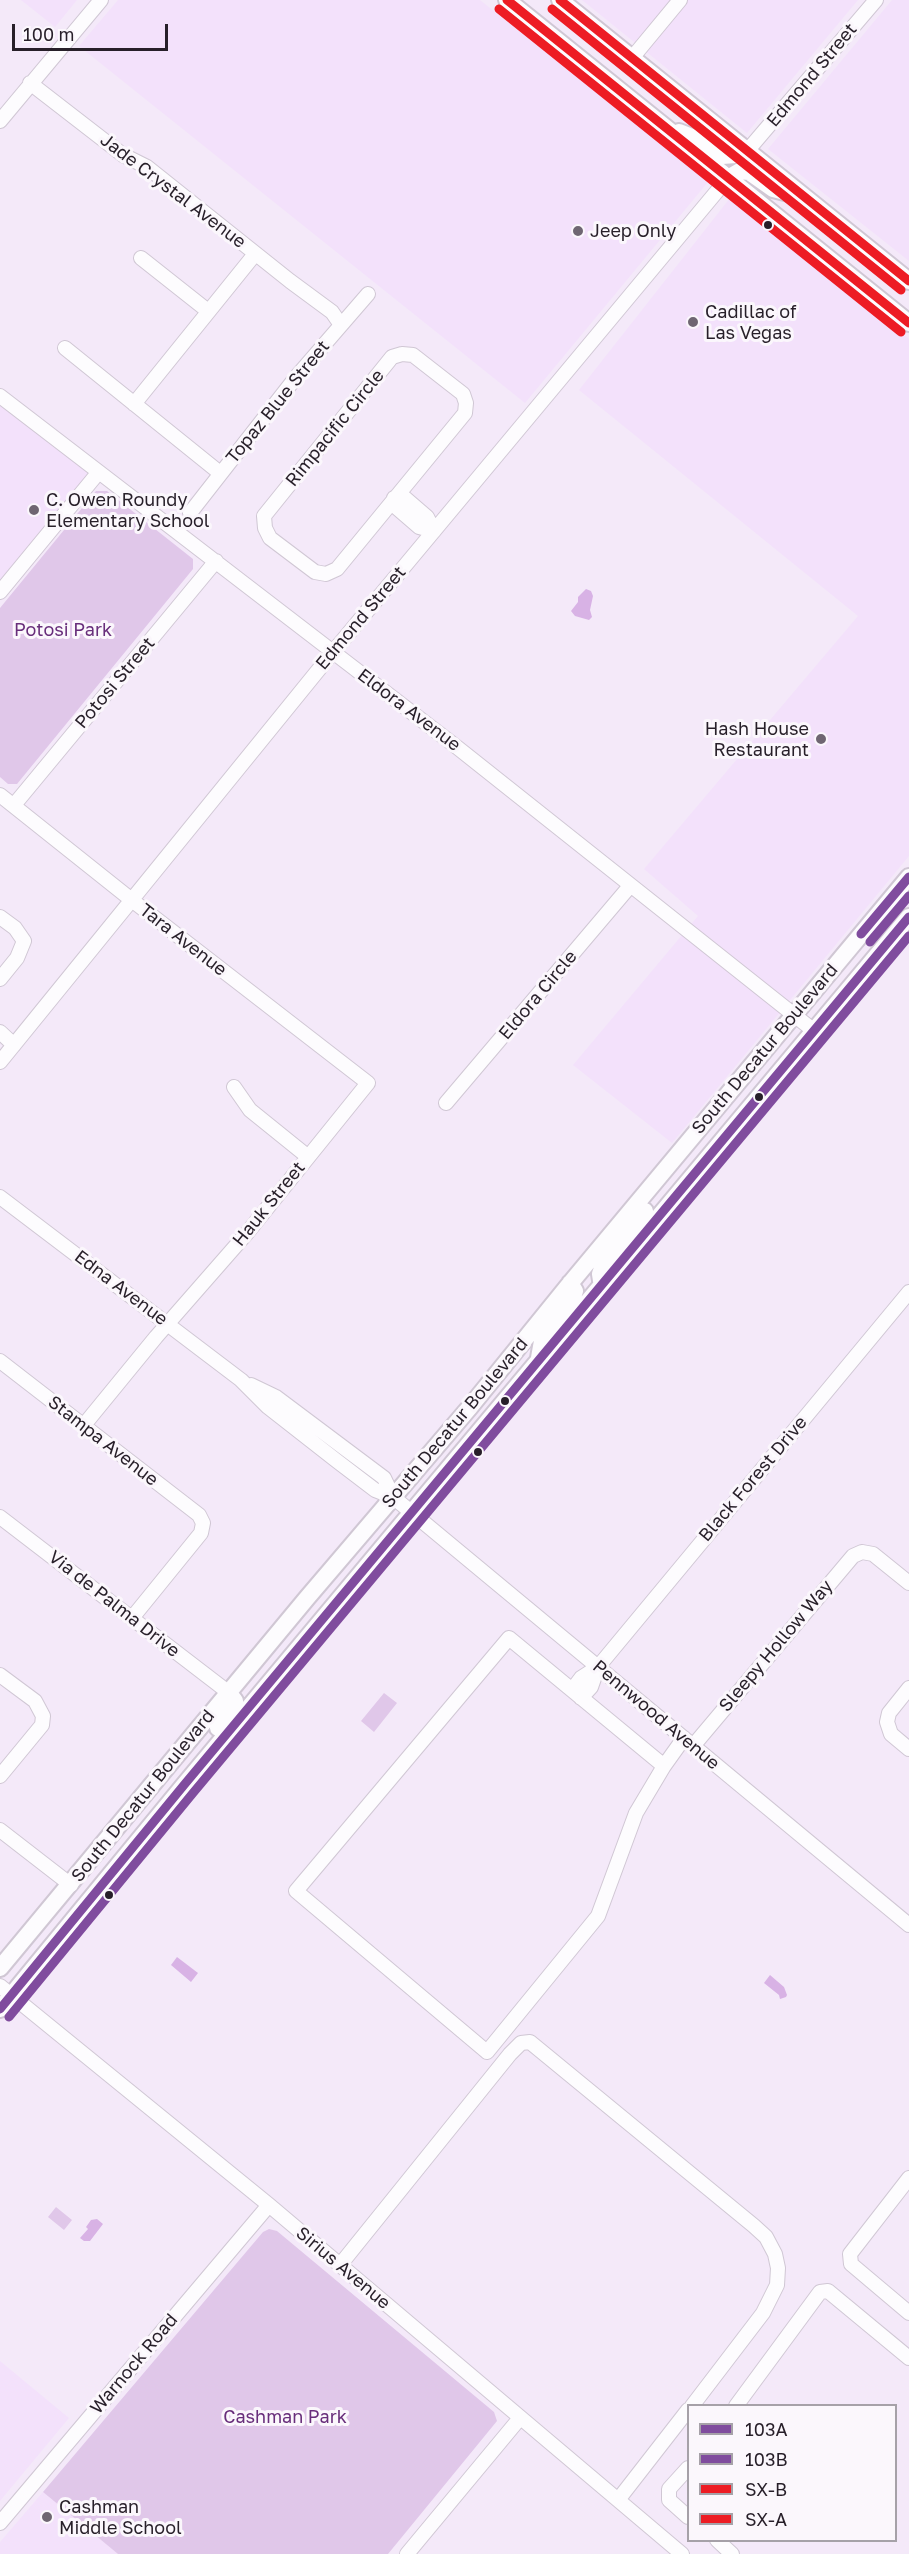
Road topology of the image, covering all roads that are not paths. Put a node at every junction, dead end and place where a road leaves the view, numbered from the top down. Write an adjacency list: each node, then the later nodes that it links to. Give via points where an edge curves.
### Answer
1 (101, 0): 7 (street)
2 (507, 0): 9 (main road)
3 (561, 0): 6 (main road)
4 (680, 0): 6 (street)
5 (876, 0): 10 (street, Edmond Street)
6 (632, 58): 10 (main road)
7 (30, 83): 8 (street); 13 (street, Jade Crystal Avenue, via 123,155 147,167)
8 (0, 121)
9 (662, 125): 10 (main road, via 702,141 722,156); 11 (main road)
10 (748, 150): 12 (main road)
11 (728, 178): 12 (main road, via 740,171 749,172 773,189); 18 (main road); 27 (street, Edmond Street)
12 (804, 197): 15 (main road)
13 (255, 254): 17 (street); 19 (street, Jade Crystal Avenue, via 332,312)
14 (141, 258): 17 (street)
15 (909, 281)
16 (368, 294): 19 (street, Topaz Blue Street)
17 (208, 311): 22 (street)
18 (906, 319)
19 (341, 325): 24 (street, Topaz Blue Street)
20 (64, 348): 22 (street)
21 (0, 396): 23 (street, Eldora Avenue)
22 (134, 404): 24 (street)
23 (98, 473): 28 (street, Eldora Avenue); 29 (street)
24 (220, 473): 26 (street, Topaz Blue Street)
25 (394, 498): 25 (street, Rimpacific Circle, via 465,413 463,394 413,355 392,357 264,516 265,528 270,537 315,572 326,574 337,568); 27 (street, via 405,498 427,517)
26 (190, 513)
27 (434, 531): 30 (street, Edmond Street)
28 (216, 561): 30 (street, Eldora Avenue); 32 (street, Potosi Street)
29 (0, 592)
30 (333, 652): 34 (street, Eldora Avenue); 36 (street, Edmond Street)
31 (0, 795): 32 (street, Tara Avenue)
32 (14, 805): 36 (street, Tara Avenue)
33 (909, 877): 35 (main road, South Decatur Boulevard)
34 (630, 886): 41 (street, Eldora Avenue); 48 (street, Eldora Circle)
35 (890, 899): 37 (main road); 41 (main road, South Decatur Boulevard)
36 (133, 901): 44 (street, Edmond Street); 46 (street, Tara Avenue)
37 (909, 912)
38 (0, 917): 40 (street, via 24,941 17,958)
39 (909, 917): 42 (main road, South Decatur Boulevard)
40 (0, 979)
41 (794, 1015): 42 (street, Eldora Avenue); 50 (main road, South Decatur Boulevard)
42 (813, 1030): 53 (main road, South Decatur Boulevard)
43 (0, 1032): 44 (street)
44 (14, 1045): 45 (street, Edmond Street)
45 (0, 1062)
46 (368, 1083): 49 (street, Hauk Street)
47 (234, 1087): 49 (street, via 250,1110)
48 (446, 1103)
49 (307, 1156): 55 (street, Hauk Street)
50 (657, 1179): 52 (main road, South Decatur Boulevard); 53 (main road, via 648,1207 605,1260 600,1274)
51 (0, 1197): 55 (street, Edna Avenue)
52 (570, 1283): 57 (main road, via 575,1290 573,1297 542,1341); 59 (main road, South Decatur Boulevard)
53 (602, 1287): 57 (main road, South Decatur Boulevard)
54 (909, 1292): 63 (street, Black Forest Drive)
55 (168, 1324): 58 (street, Hauk Street); 59 (street, Edna Avenue, via 241,1380 276,1397 384,1478)
56 (0, 1361): 58 (street, Stampa Avenue)
57 (539, 1362): 59 (main road, South Decatur Boulevard)
58 (84, 1425): 62 (street, Stampa Avenue, via 199,1515 203,1523 201,1533)
59 (403, 1505): 63 (street, Pennwood Avenue); 66 (main road, South Decatur Boulevard); 71 (main road, South Decatur Boulevard)
60 (0, 1517): 62 (street, Via de Palma Drive)
61 (909, 1583): 68 (street, Sleepy Hollow Way, via 873,1554 862,1552 853,1556)
62 (132, 1618): 66 (street, Via de Palma Drive)
63 (598, 1667): 67 (street, Black Forest Drive, via 591,1687); 68 (street, Pennwood Avenue)
64 (0, 1675): 72 (street, via 35,1701 43,1716 42,1725)
65 (909, 1688): 69 (street, via 889,1713 887,1722 891,1734)
66 (228, 1692): 71 (main road, via 235,1701 231,1713 194,1757); 74 (main road, South Decatur Boulevard)
67 (576, 1694): 70 (street); 70 (street, Sleepy Hollow Way, via 509,1638 296,1891 487,2052 598,1916 636,1813)
68 (688, 1742): 70 (street, Sleepy Hollow Way); 75 (street, Pennwood Avenue)
69 (909, 1749)
70 (664, 1766)
71 (199, 1767): 77 (main road, South Decatur Boulevard)
72 (0, 1776)
73 (0, 1830): 74 (street)
74 (70, 1885): 76 (main road, South Decatur Boulevard)
75 (909, 1924)
76 (0, 1968)
77 (6, 1991): 78 (main road, South Decatur Boulevard); 80 (street, Sirius Avenue)
78 (0, 2009)
79 (909, 2178): 82 (street, via 850,2254 851,2264)
80 (269, 2205): 81 (street, Sirius Avenue); 91 (street, Warnock Road)
81 (340, 2265): 84 (street, via 510,2054 521,2043 530,2042 754,2226 775,2254 777,2285 763,2313); 87 (street, Sirius Avenue)
82 (909, 2313)
83 (909, 2358): 85 (street, via 828,2291 820,2292)
84 (694, 2404)
85 (737, 2404)
86 (687, 2411): 89 (street)
87 (520, 2418): 89 (street, Sirius Avenue); 93 (street)
88 (687, 2469): 90 (street, via 669,2489 669,2500)
89 (618, 2500): 94 (street, Sirius Avenue)
90 (687, 2516)
91 (0, 2523)
92 (718, 2542): 95 (street)
93 (407, 2554)
94 (682, 2554)
95 (732, 2554)

